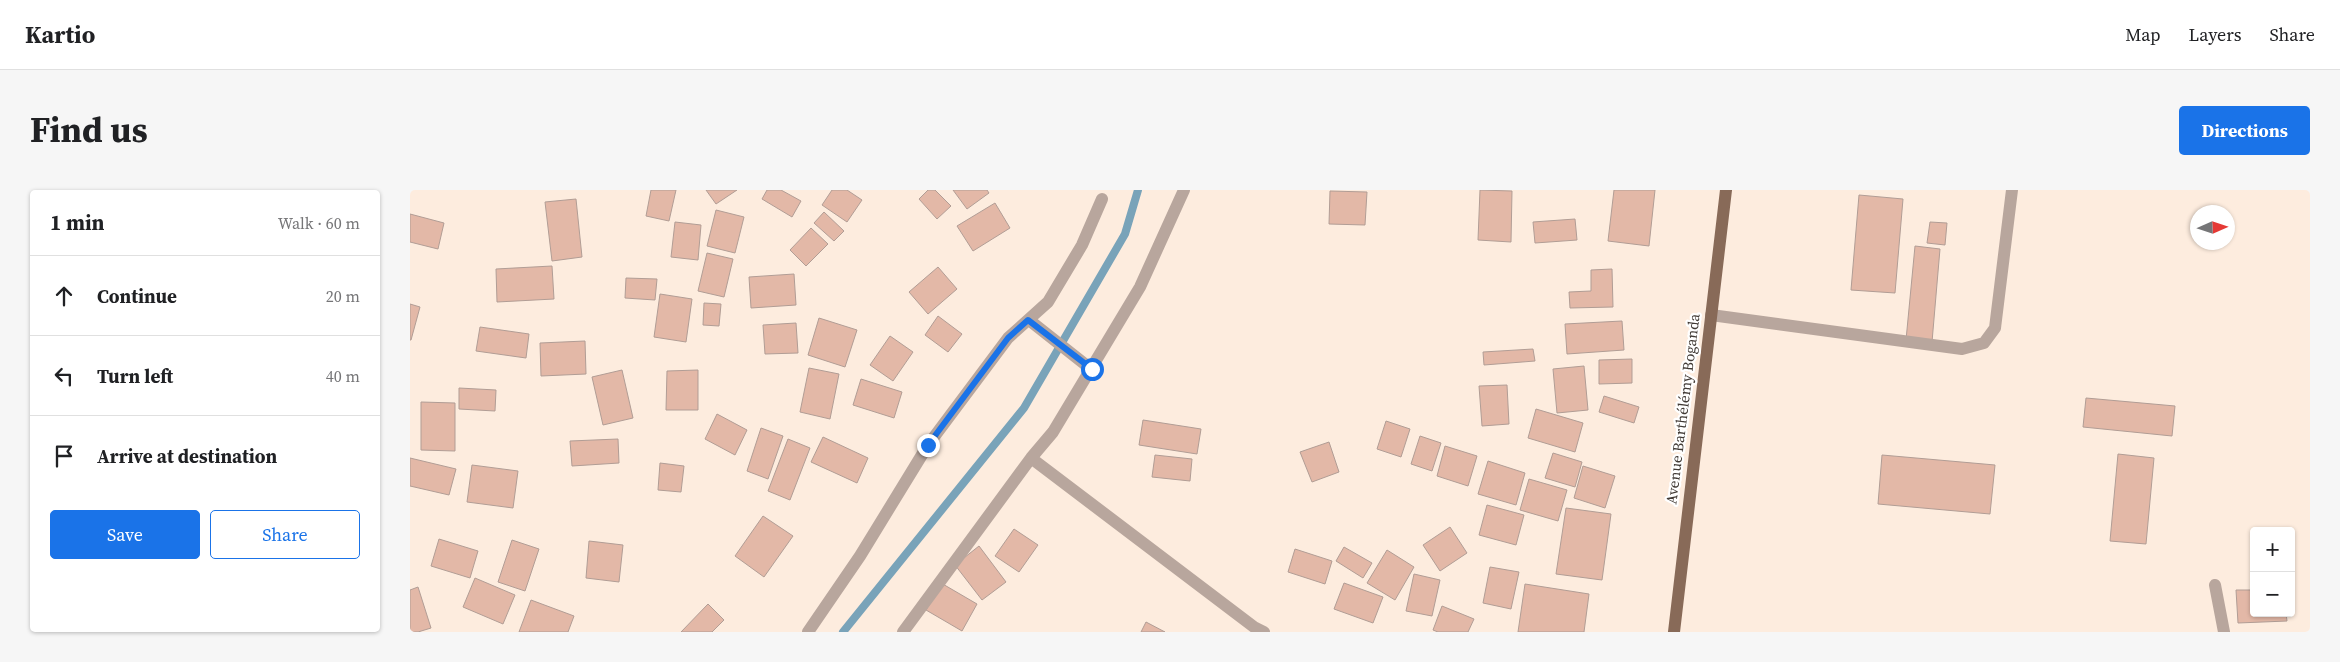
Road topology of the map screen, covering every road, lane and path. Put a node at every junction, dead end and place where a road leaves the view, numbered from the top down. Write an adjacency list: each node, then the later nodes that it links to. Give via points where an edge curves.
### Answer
1 (1184, 190): 7 (street, via 1140,286)
2 (1726, 190): 5 (main road, Avenue Barthélémy Boganda)
3 (2012, 190): 5 (street, via 1995,328 1984,343 1962,349)
4 (1102, 199): 6 (street, via 1082,245 1048,302)
5 (1711, 315): 13 (main road, Avenue Barthélémy Boganda)
6 (1028, 320): 7 (street); 10 (street, via 1008,338 928,445 860,556)
7 (1092, 369): 8 (street, via 1053,432)
8 (1031, 458): 11 (street); 12 (street, via 1254,628)
9 (2216, 585): 14 (street)
10 (808, 632)
11 (903, 632)
12 (1264, 632)
13 (1674, 632)
14 (2224, 632)

